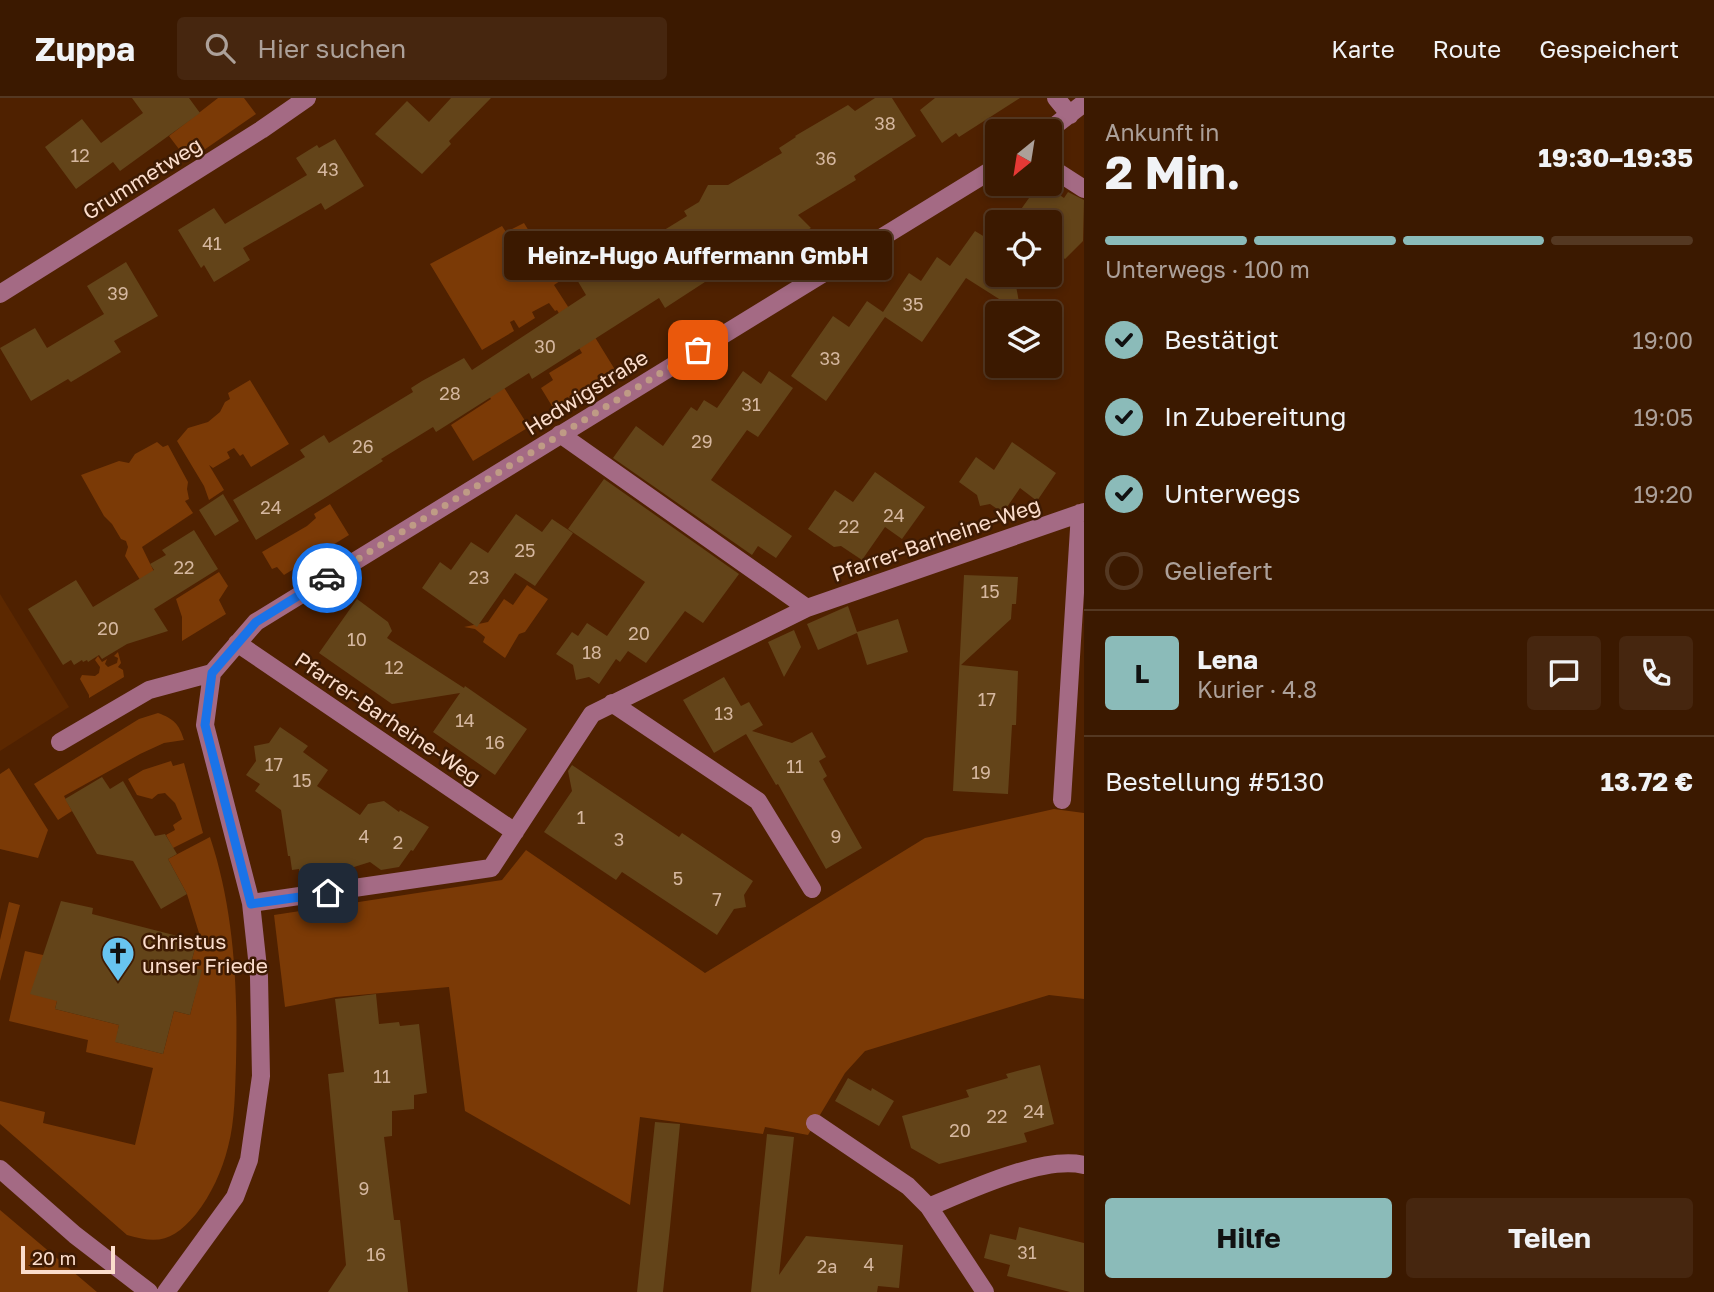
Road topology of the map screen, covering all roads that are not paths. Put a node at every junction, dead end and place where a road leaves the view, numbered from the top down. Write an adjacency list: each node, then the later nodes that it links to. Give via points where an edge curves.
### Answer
1 (307, 98): 9 (street, Grummetweg)
2 (1056, 98): 4 (street)
3 (1084, 103): 4 (street)
4 (1070, 115): 5 (street)
5 (1062, 121)
6 (985, 174): 10 (street, Hedwigstraße)
7 (1062, 175): 8 (street)
8 (1084, 189)
9 (0, 294)
10 (560, 435): 12 (street); 13 (street, Hedwigstraße, via 256,622)
11 (1082, 512): 12 (street, Pfarrer-Barheine-Weg); 17 (street, Pfarrer-Barheine-Weg)
12 (807, 608): 15 (street, Pfarrer-Barheine-Weg)
13 (237, 643): 14 (street, Hedwigstraße); 18 (street, Pfarrer-Barheine-Weg)
14 (212, 673): 16 (street, via 149,690); 20 (street, via 205,725)
15 (612, 703): 18 (street, Pfarrer-Barheine-Weg, via 592,713); 19 (street, via 758,801)
16 (60, 742)
17 (1062, 800)
18 (514, 832): 20 (street, Pfarrer-Barheine-Weg, via 491,868)
19 (811, 889)
20 (251, 904): 26 (street, via 260,977 261,1076 249,1160 235,1197)
21 (815, 1123): 24 (street, via 908,1186)
22 (1084, 1166): 24 (street, via 1072,1162 1007,1175)
23 (0, 1169): 25 (street)
24 (929, 1208): 27 (street)
25 (149, 1292)
26 (166, 1292)
27 (985, 1292)

